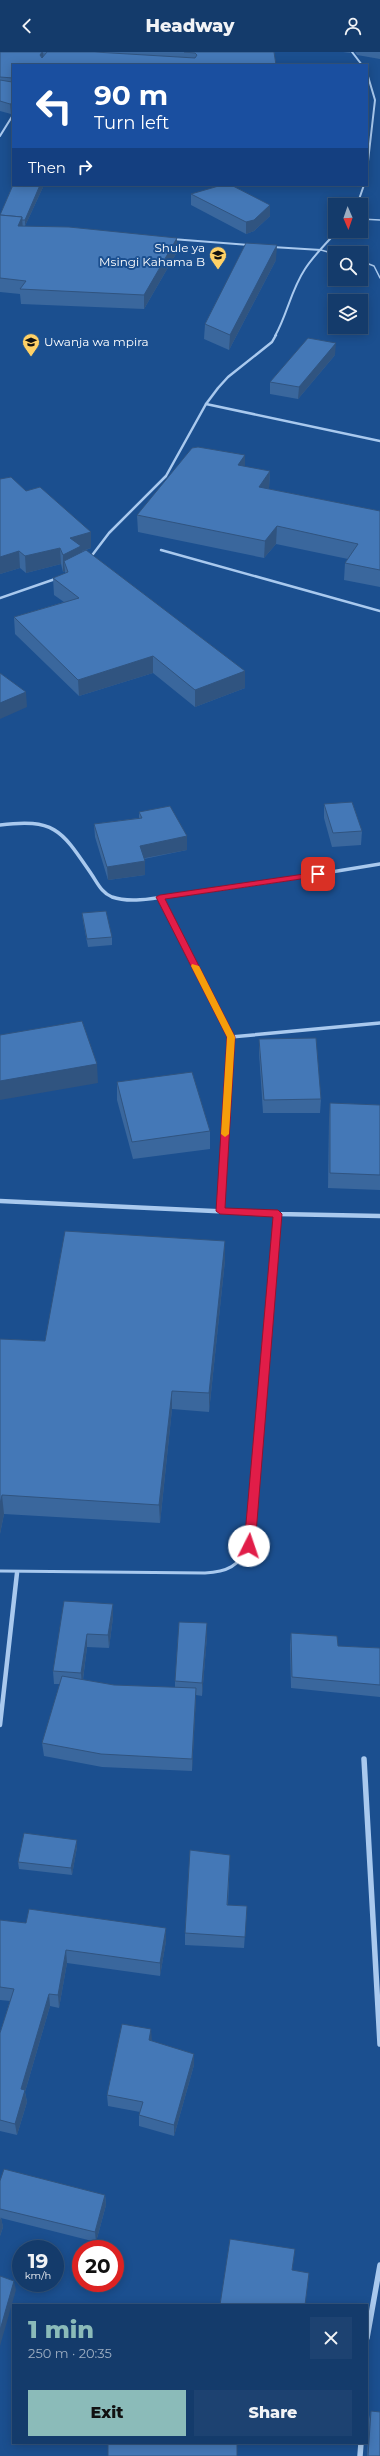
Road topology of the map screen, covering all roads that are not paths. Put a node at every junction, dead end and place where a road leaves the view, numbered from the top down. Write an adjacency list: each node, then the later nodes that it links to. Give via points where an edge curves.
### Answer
1 (352, 52): 2 (street)
2 (360, 64)
3 (368, 76): 6 (street, via 375,100)
4 (12, 117): 5 (street)
5 (0, 136)
6 (368, 161)
7 (364, 186): 8 (street)
8 (359, 198)
9 (368, 219): 10 (lane)
10 (380, 220)
11 (331, 238): 15 (street)
12 (167, 239): 13 (street)
13 (252, 245)
14 (267, 246): 15 (street)
15 (321, 250): 16 (lane); 19 (street, via 296,285 286,317 272,342 228,377)
16 (328, 252)
17 (368, 264): 18 (lane, via 374,266)
18 (380, 278)
19 (206, 404): 20 (street); 22 (street, via 166,476 109,533)
20 (380, 441)
21 (161, 550): 25 (street)
22 (88, 561)
23 (64, 575): 24 (street)
24 (0, 598)
25 (380, 611)
26 (0, 825): 28 (street, via 42,825 57,830 103,892 113,897)
27 (380, 864): 28 (street)
28 (160, 897): 30 (street)
29 (380, 1023): 30 (street)
30 (231, 1037): 32 (street)
31 (0, 1202): 32 (street)
32 (220, 1211): 33 (street)
33 (278, 1214): 34 (street); 36 (lane, via 249,1546 244,1559 225,1572)
34 (380, 1216)
35 (0, 1571): 36 (lane)
36 (18, 1573): 37 (street)
37 (0, 1725)
38 (364, 1759): 39 (street)
39 (380, 2044)
40 (380, 2266): 41 (street)
41 (368, 2332)
42 (361, 2444): 43 (street)
43 (360, 2456)

